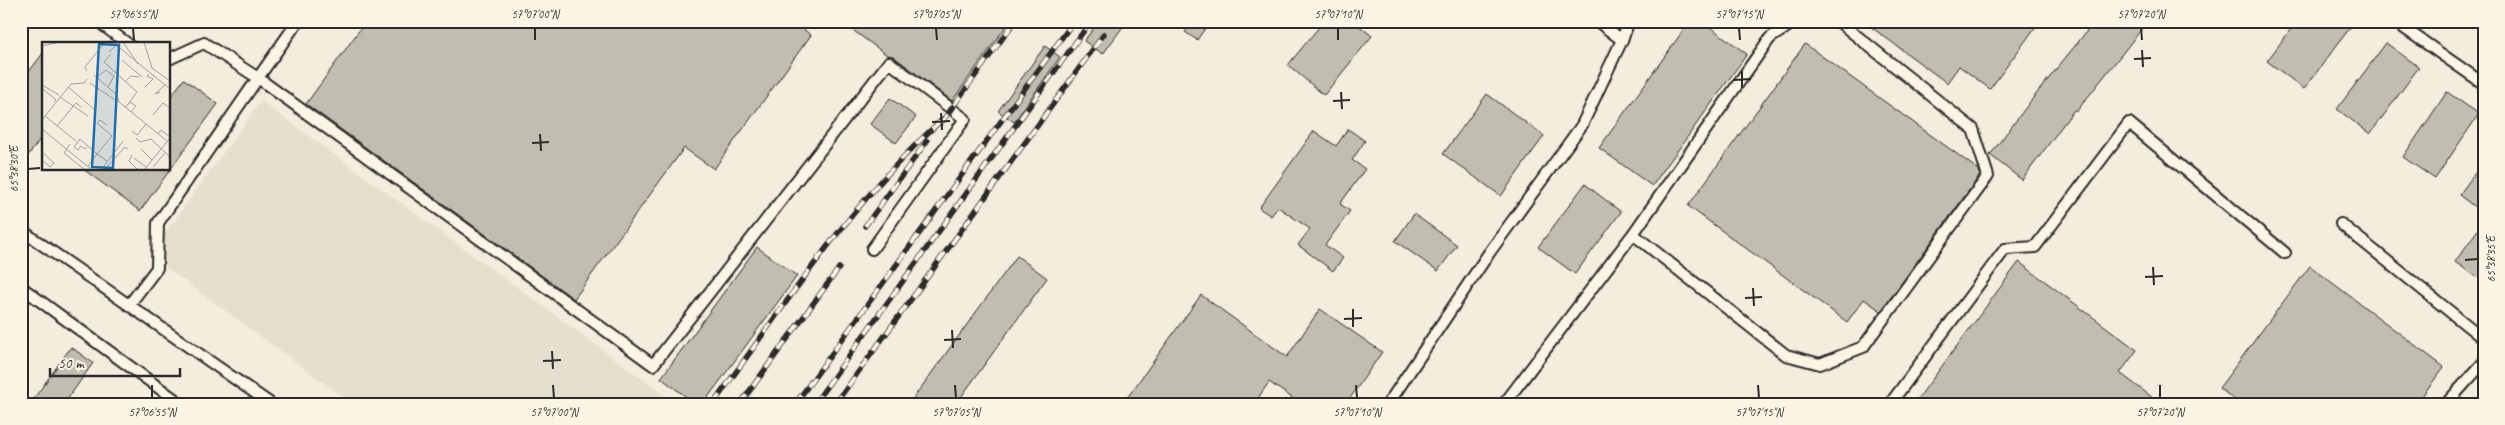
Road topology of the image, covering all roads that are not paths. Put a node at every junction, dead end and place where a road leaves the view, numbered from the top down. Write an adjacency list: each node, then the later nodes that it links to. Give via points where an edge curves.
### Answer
1 (100, 21): 9 (lane)
2 (298, 21): 11 (lane)
3 (1597, 21): 8 (lane)
4 (1629, 21): 8 (lane)
5 (1796, 21): 15 (lane, via 1770,38)
6 (1838, 21): 15 (lane, via 1973,129 1988,176 1863,348 1820,364 1786,355)
7 (2394, 21): 12 (lane)
8 (1622, 40): 24 (lane, via 1582,125 1489,253)
9 (125, 42)
10 (170, 58): 11 (lane, via 204,43)
11 (258, 78): 16 (lane, via 653,365 889,62 965,119); 19 (lane, via 158,223 157,268)
12 (2484, 84)
13 (2341, 224): 20 (lane)
14 (21, 230): 19 (lane)
15 (1633, 234): 25 (lane)
16 (872, 248)
17 (2285, 253): 26 (lane, via 2129,123 2035,247 2005,249)
18 (21, 287): 22 (lane)
19 (129, 305): 23 (lane)
20 (2484, 339)
21 (2484, 362): 27 (lane)
22 (178, 403)
23 (271, 404)
24 (1388, 404)
25 (1504, 404)
26 (1890, 404)
27 (2446, 404)

